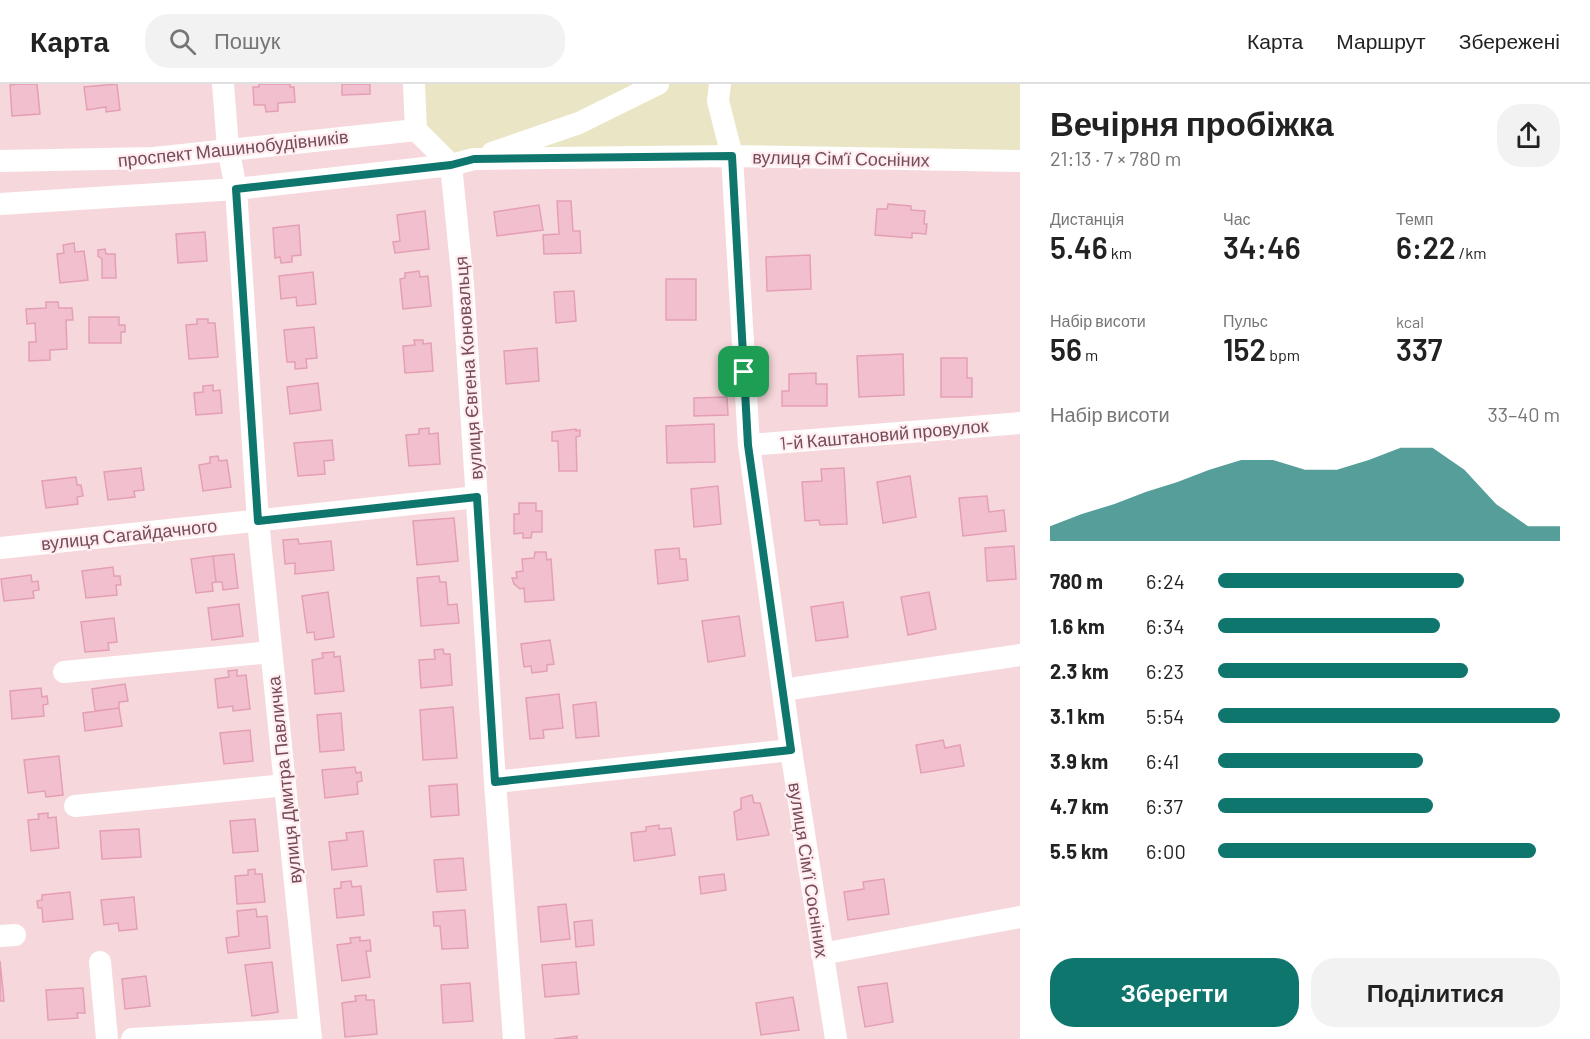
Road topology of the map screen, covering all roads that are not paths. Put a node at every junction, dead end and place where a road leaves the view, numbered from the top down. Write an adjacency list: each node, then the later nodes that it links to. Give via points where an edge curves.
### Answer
1 (223, 84): 6 (street, вулиця Дмитра Павличка)
2 (414, 84): 5 (street)
3 (658, 84): 8 (street, via 579,123)
4 (720, 84): 7 (street, via 718,101)
5 (416, 130): 6 (street, проспект Машинобудівників); 11 (street)
6 (228, 148): 9 (street, проспект Машинобудівників, via 146,158); 12 (street, вулиця Дмитра Павличка)
7 (732, 156): 8 (street, проспект Машинобудівників); 10 (street, вулиця Сім’ї Сосніних); 15 (street, вулиця Сім’ї Сосніних)
8 (474, 159): 11 (street, проспект Машинобудівників)
9 (0, 161)
10 (1020, 161)
11 (451, 165): 12 (street, проспект Машинобудівників); 16 (street, вулиця Євгена Коновальця)
12 (236, 189): 13 (street, проспект Машинобудівників); 17 (street, вулиця Дмитра Павличка)
13 (0, 204)
14 (1020, 423): 15 (street, 1-й Каштановий провулок)
15 (748, 445): 22 (street, вулиця Сім’ї Сосніних)
16 (477, 497): 17 (street, вулиця Сагайдачного); 24 (street, вулиця Євгена Коновальця)
17 (258, 521): 18 (street, вулиця Сагайдачного); 19 (street, вулиця Дмитра Павличка)
18 (0, 548)
19 (271, 652): 21 (street); 25 (street, вулиця Дмитра Павличка)
20 (1020, 655): 22 (street)
21 (64, 672)
22 (783, 690): 23 (street, вулиця Сім’ї Сосніних)
23 (791, 750): 24 (street); 28 (street, вулиця Сім’ї Сосніних)
24 (495, 782): 33 (street, вулиця Євгена Коновальця)
25 (285, 785): 26 (street); 30 (street, вулиця Дмитра Павличка)
26 (75, 806)
27 (1020, 917): 28 (street)
28 (822, 954): 34 (street, вулиця Сім’ї Сосніних)
29 (100, 962): 31 (street)
30 (310, 1034): 32 (street)
31 (107, 1039)
32 (132, 1039)
33 (514, 1039)
34 (836, 1039)

